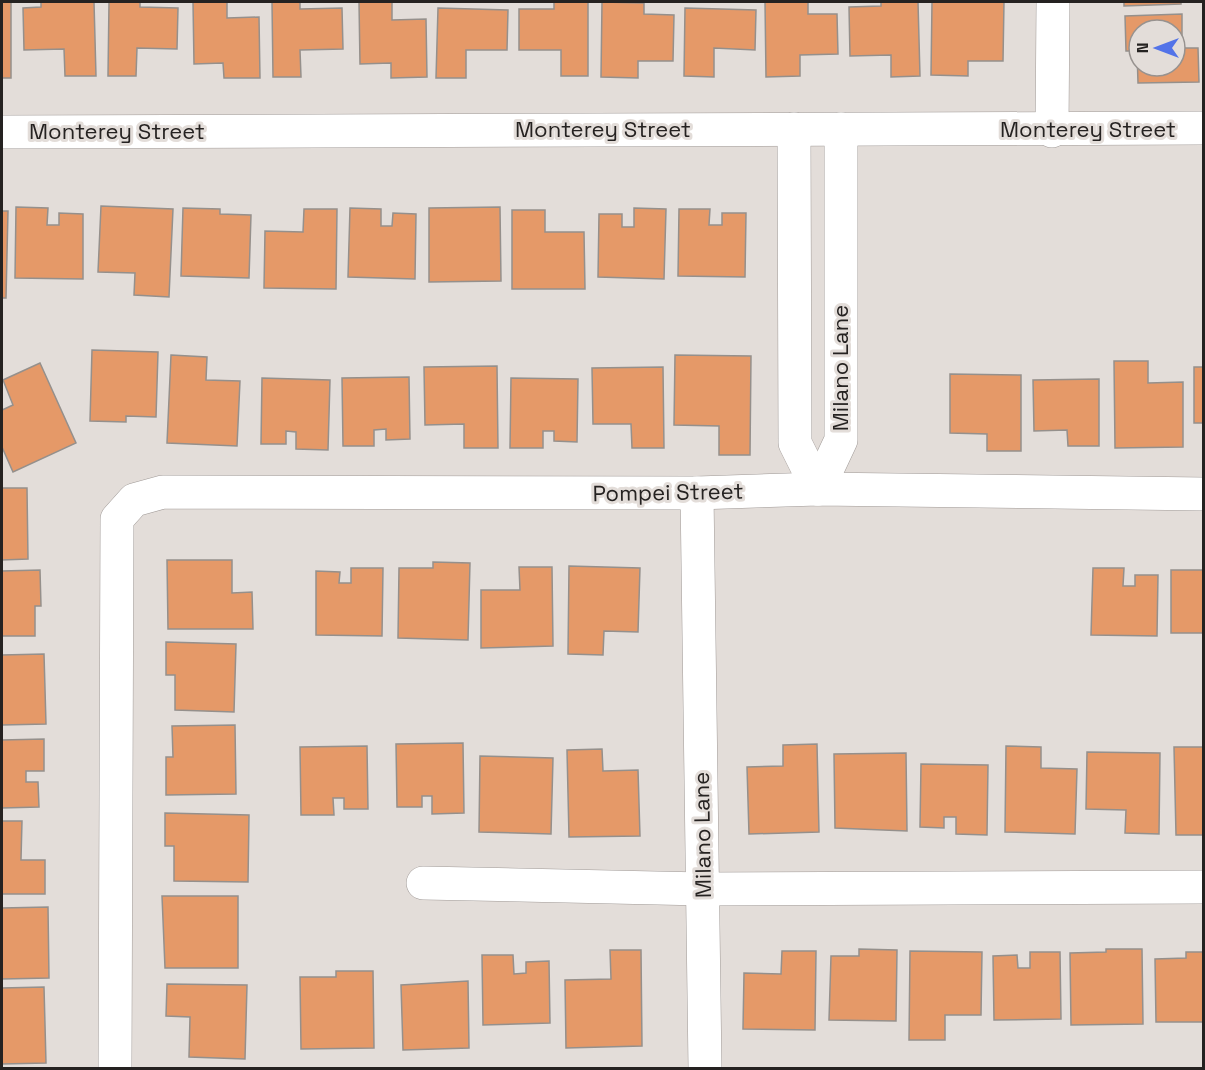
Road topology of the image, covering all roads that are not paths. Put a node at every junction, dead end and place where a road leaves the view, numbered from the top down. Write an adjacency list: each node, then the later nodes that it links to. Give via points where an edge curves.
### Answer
1 (1053, 2): 5 (street)
2 (1203, 128): 5 (street, Monterey Street)
3 (794, 129): 4 (street, Monterey Street); 6 (street, Monterey Street); 7 (street, Milano Lane, via 795,443)
4 (841, 129): 5 (street, Monterey Street); 7 (street, Milano Lane, via 841,440)
5 (1052, 131)
6 (2, 132)
7 (818, 489): 8 (street, Pompei Street); 9 (street, Pompei Street)
8 (697, 493): 12 (street, Milano Lane); 13 (street, Pompei Street, via 163,492 134,500 117,519)
9 (1203, 494)
10 (423, 883): 12 (street)
11 (1203, 887): 12 (street)
12 (703, 889): 14 (street, Milano Lane)
13 (115, 1068)
14 (705, 1068)

